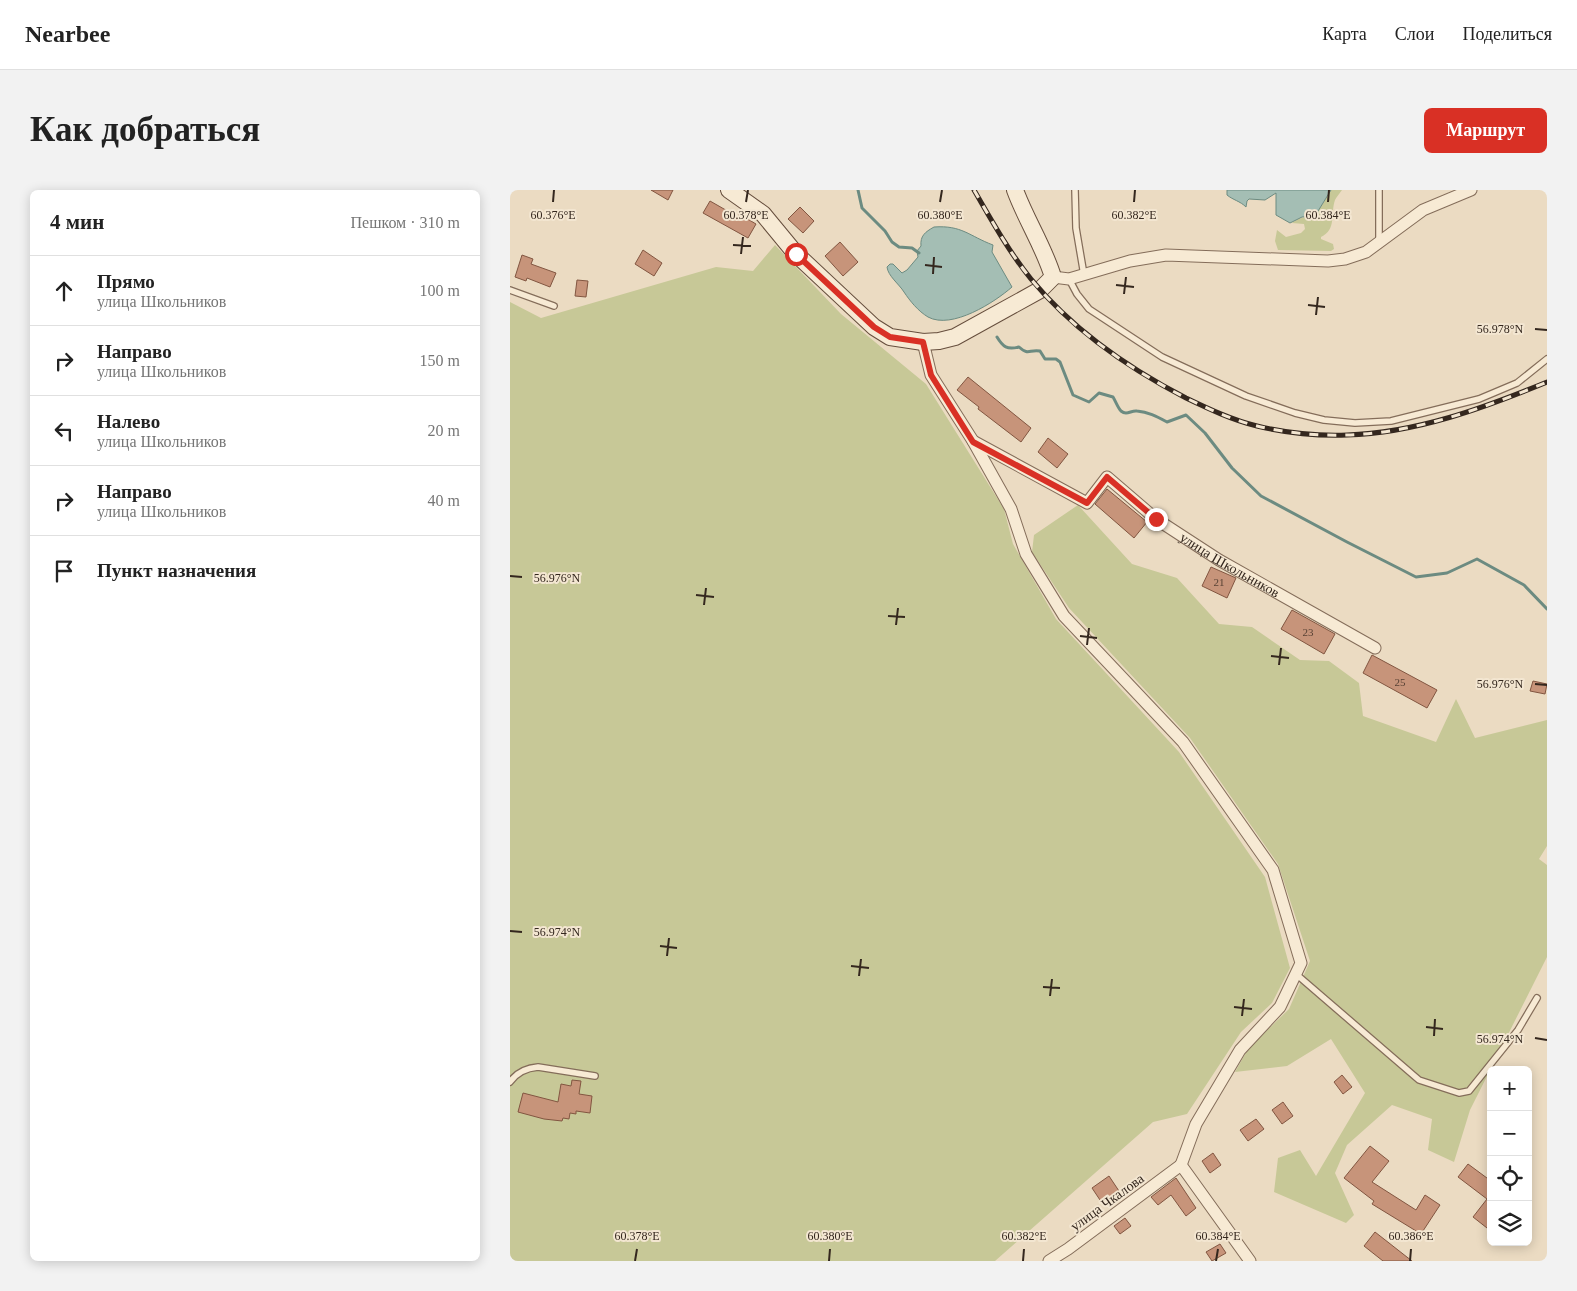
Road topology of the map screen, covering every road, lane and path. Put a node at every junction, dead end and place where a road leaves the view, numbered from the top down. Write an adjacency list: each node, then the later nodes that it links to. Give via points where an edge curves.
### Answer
1 (729, 190): 11 (street, via 763,214 796,254 874,327 890,337)
2 (1015, 190): 8 (street, via 1044,252)
3 (1075, 190): 7 (lane, via 1076,228)
4 (1379, 190): 6 (lane)
5 (1471, 190): 6 (street, via 1423,210)
6 (1379, 243): 7 (street, via 1358,256 1328,261 1166,255 1130,260)
7 (1084, 274): 8 (street)
8 (1061, 278): 11 (street, via 955,337); 12 (lane, via 1090,309 1162,357 1246,396 1324,420 1355,423 1391,421 1479,399 1517,382)
9 (510, 290): 10 (lane)
10 (554, 306)
11 (923, 342): 13 (street, улица Школьников, via 931,375)
12 (1547, 359)
13 (973, 442): 14 (street, улица Школьников, via 1087,503 1107,477 1156,519 1219,560); 15 (street, via 1011,509 1026,554 1064,616 1183,742 1272,870 1302,963)
14 (1375, 648)
15 (1296, 974): 16 (lane, via 1419,1080 1459,1093 1469,1091 1479,1079 1518,1030); 19 (street, via 1280,1007 1240,1050 1196,1124)
16 (1537, 998)
17 (595, 1076): 18 (lane, via 538,1067 520,1072)
18 (510, 1082)
19 (1181, 1165): 20 (street, улица Чкалова); 21 (street)
20 (1049, 1261)
21 (1250, 1261)

